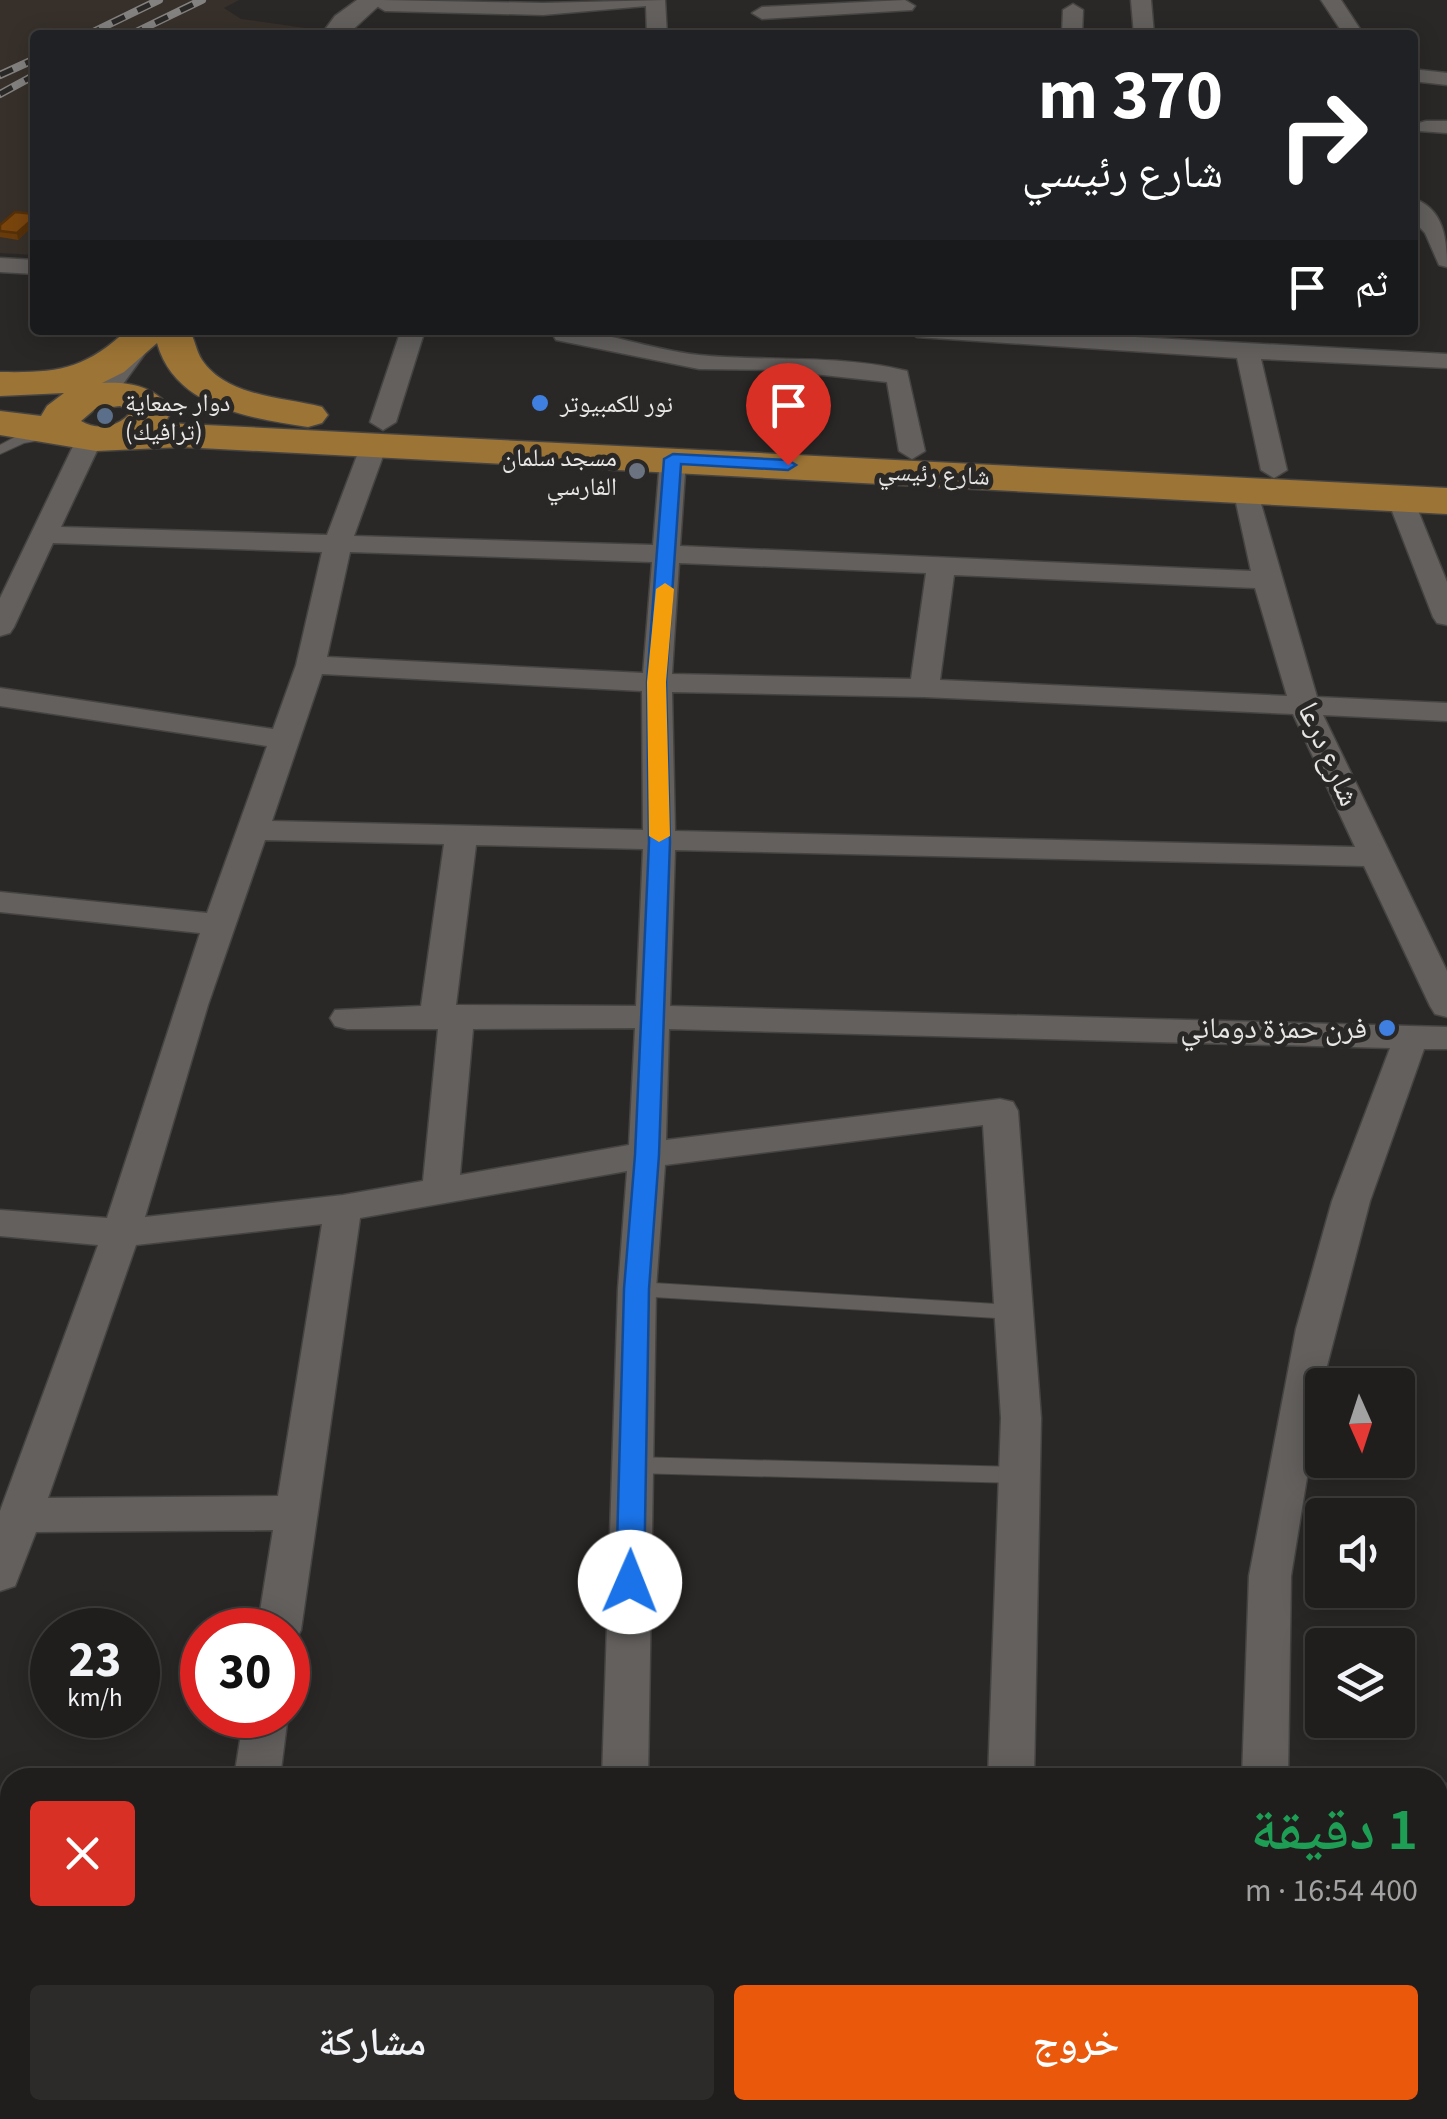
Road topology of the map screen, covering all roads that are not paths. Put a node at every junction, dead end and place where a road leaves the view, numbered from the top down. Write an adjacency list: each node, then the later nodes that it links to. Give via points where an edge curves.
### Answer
1 (652, 0): 4 (street, via 543,8); 10 (street)
2 (1140, 0): 12 (street)
3 (1331, 0): 13 (street)
4 (384, 2): 8 (street); 9 (street)
5 (906, 9): 7 (street)
6 (1073, 10): 11 (street)
7 (762, 13)
8 (338, 30)
9 (361, 30)
10 (656, 30)
11 (1072, 30)
12 (1143, 30)
13 (1351, 30)
14 (1418, 75): 15 (street)
15 (1447, 79)
16 (1418, 211): 17 (street)
17 (1441, 232): 18 (street)
18 (1447, 260)
19 (0, 265): 20 (street)
20 (30, 267)
21 (157, 335): 32 (highway, via 90,376)
22 (158, 335): 33 (street)
23 (159, 335): 34 (street)
24 (161, 335): 35 (highway, via 207,387)
25 (411, 335): 38 (street)
26 (565, 335): 40 (street, via 699,362 898,376)
27 (1053, 335): 28 (street)
28 (1080, 336): 29 (street)
29 (1209, 340): 30 (street)
30 (1247, 350): 31 (street); 43 (street, شارع درعا)
31 (1447, 360)
32 (0, 385): 33 (highway)
33 (95, 396): 34 (highway, شارع رئيسي); 37 (highway, via 64,410 60,421)
34 (142, 400): 35 (highway, شارع رئيسي); 37 (highway, via 152,410 148,421)
35 (330, 419): 38 (highway, شارع رئيسي)
36 (0, 424): 37 (highway, شارع رئيسي)
37 (87, 434): 38 (highway, شارع رئيسي); 39 (lane, via 31,437); 46 (street)
38 (379, 434): 40 (highway, شارع رئيسي); 41 (highway, شارع رئيسي); 47 (street)
39 (0, 450)
40 (912, 451): 43 (highway, شارع رئيسي)
41 (673, 459): 43 (highway, شارع رئيسي); 48 (street)
42 (1447, 478): 43 (highway, شارع رئيسي)
43 (1260, 480): 44 (highway, شارع رئيسي); 50 (street, شارع درعا)
44 (1400, 498): 45 (highway, شارع رئيسي); 51 (street)
45 (1447, 500)
46 (43, 535): 47 (street); 52 (street)
47 (338, 543): 48 (street); 53 (street)
48 (668, 554): 49 (street); 54 (street)
49 (940, 566): 50 (street); 55 (street)
50 (1267, 580): 57 (street, شارع درعا)
51 (1447, 616)
52 (0, 627)
53 (311, 665): 54 (street); 59 (street)
54 (657, 682): 55 (street); 62 (street)
55 (924, 688): 57 (street)
56 (0, 698): 59 (street)
57 (1305, 708): 58 (street); 63 (street, شارع درعا)
58 (1447, 712)
59 (284, 740): 60 (street)
60 (251, 830): 61 (street); 65 (street)
61 (461, 838): 62 (street); 67 (street)
62 (660, 842): 63 (street); 68 (street)
63 (1376, 857): 66 (street, شارع درعا)
64 (0, 902): 65 (street)
65 (219, 924): 75 (street)
66 (1447, 1006)
67 (447, 1016): 68 (street); 69 (street); 72 (street)
68 (652, 1017): 70 (street); 71 (street)
69 (348, 1018)
70 (1429, 1037): 88 (street, via 1352,1201 1316,1329 1270,1576)
71 (647, 1155): 72 (street); 76 (street); 77 (street, via 1000,1111)
72 (440, 1191): 73 (street)
73 (343, 1208): 75 (street); 80 (street)
74 (0, 1223): 75 (street)
75 (121, 1233): 81 (street)
76 (637, 1289): 77 (lane); 78 (street)
77 (1013, 1312): 79 (street)
78 (633, 1464): 79 (lane); 86 (street)
79 (1019, 1476): 87 (street)
80 (297, 1514): 81 (street); 83 (street)
81 (19, 1516): 82 (street)
82 (0, 1574)
83 (282, 1608)
84 (263, 1738): 85 (street)
85 (258, 1768)
86 (626, 1768)
87 (1010, 1768)
88 (1265, 1768)

